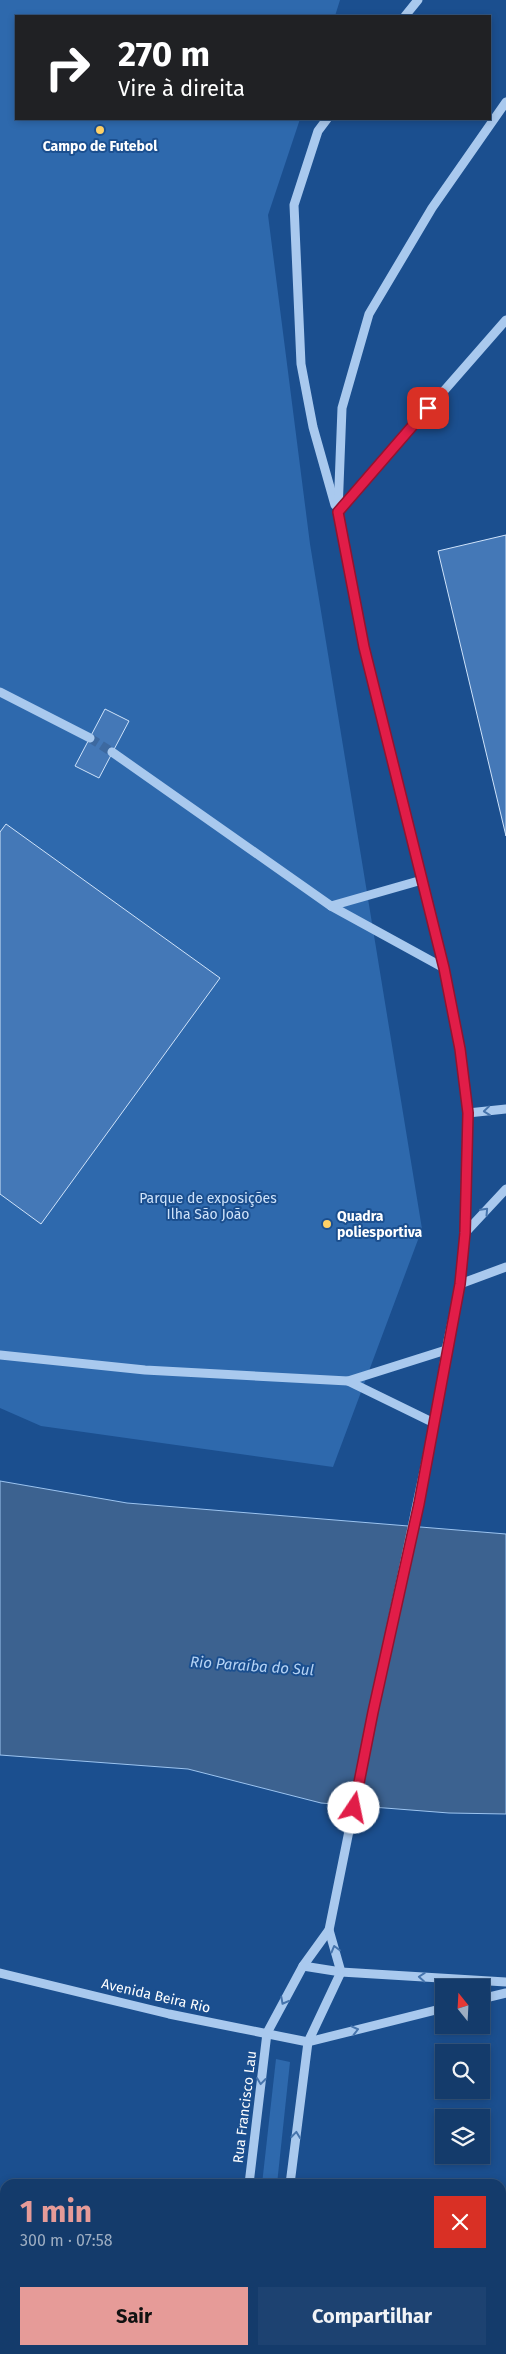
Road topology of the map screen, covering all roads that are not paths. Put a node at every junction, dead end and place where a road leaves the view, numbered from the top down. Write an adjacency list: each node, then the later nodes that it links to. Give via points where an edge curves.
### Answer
1 (418, 0): 2 (street)
2 (406, 15)
3 (506, 102): 6 (street, via 432,208 370,314 342,408)
4 (326, 120): 6 (street, via 318,131 294,205 301,364 313,427)
5 (506, 320): 6 (street)
6 (338, 512): 10 (street, via 364,647)
7 (0, 692): 8 (street)
8 (90, 738)
9 (112, 752): 11 (street)
10 (422, 880): 11 (street); 12 (street)
11 (331, 906): 12 (street)
12 (444, 968): 14 (street, via 460,1049)
13 (506, 1109): 14 (street, one-way to 14)
14 (468, 1113): 16 (street)
15 (506, 1189): 16 (street, one-way to 15)
16 (465, 1233): 18 (street)
17 (506, 1267): 18 (street)
18 (460, 1284): 19 (street)
19 (446, 1350): 21 (street); 22 (street)
20 (0, 1354): 21 (street, via 145,1370)
21 (348, 1381): 22 (street)
22 (434, 1428): 23 (street)
23 (329, 1930): 24 (street); 25 (street, one-way to 23)
24 (303, 1966): 25 (street); 31 (street, one-way to 31)
25 (341, 1972): 27 (street, one-way to 25); 32 (street)
26 (0, 1973): 31 (street, Avenida Beira Rio, via 169,2014)
27 (506, 1982)
28 (506, 1993): 29 (street)
29 (490, 1997)
30 (435, 2010): 32 (street, one-way to 30)
31 (267, 2033): 32 (street, Avenida Beira Rio); 33 (street, Rua Francisco Lau, one-way to 33)
32 (308, 2042): 34 (street, one-way to 32)
33 (250, 2179)
34 (291, 2179)

